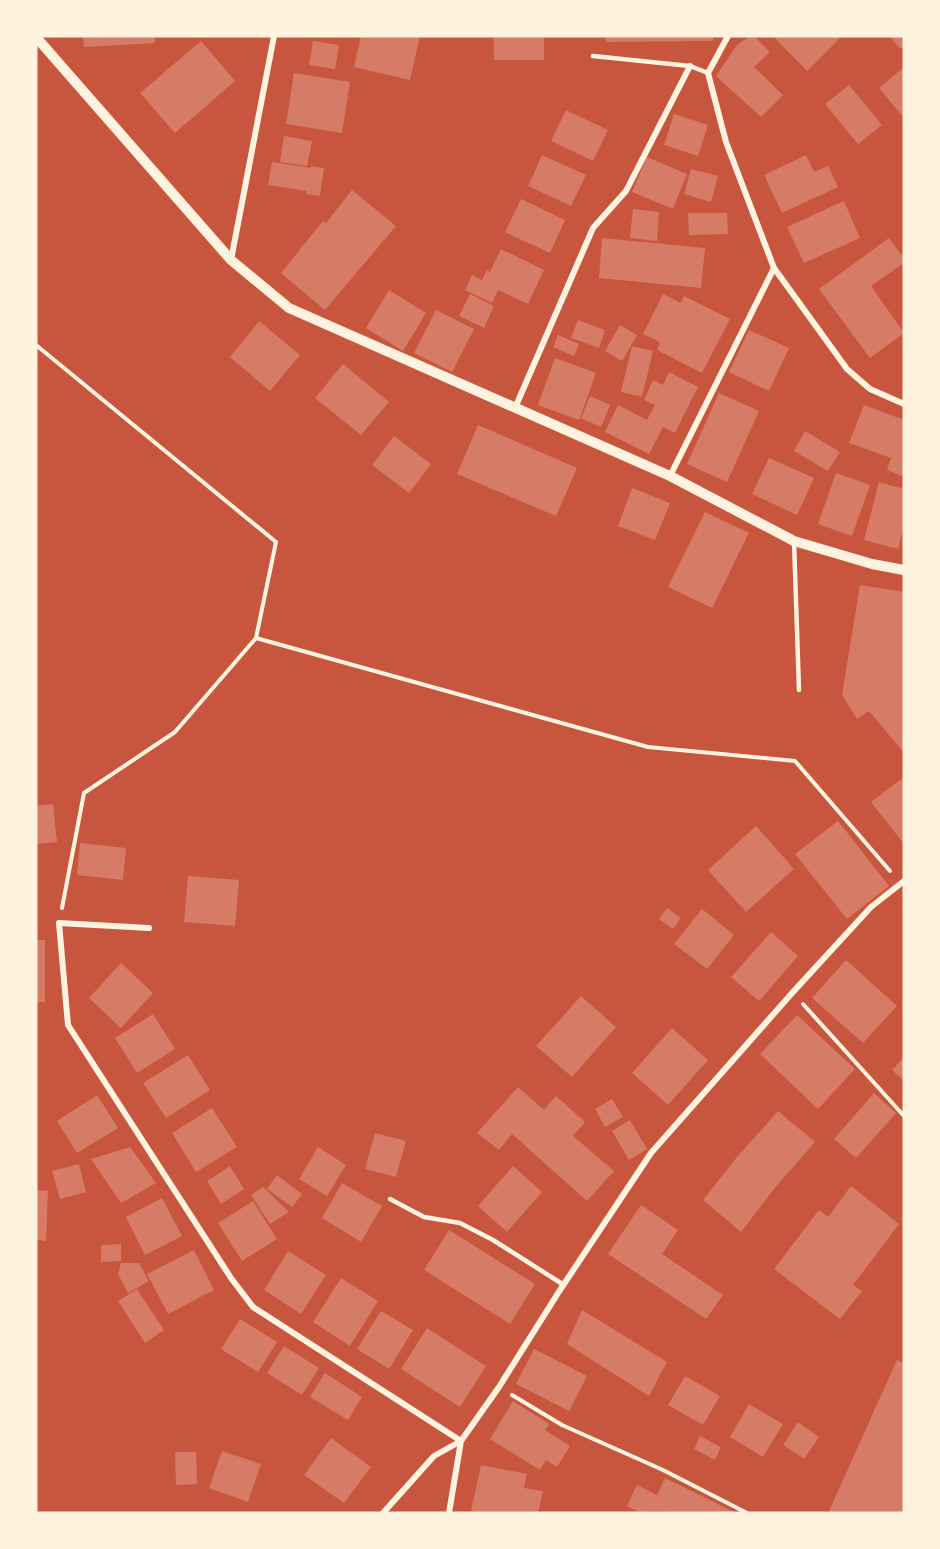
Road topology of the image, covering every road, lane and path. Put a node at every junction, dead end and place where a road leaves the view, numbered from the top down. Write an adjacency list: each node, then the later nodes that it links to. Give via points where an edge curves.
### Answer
1 (274, 36): 7 (street)
2 (728, 36): 6 (street)
3 (36, 37): 7 (street)
4 (592, 56): 5 (lane)
5 (690, 66): 6 (lane); 11 (street, via 626,191 593,228)
6 (708, 73): 8 (street, via 726,142)
7 (231, 260): 11 (street, via 289,308)
8 (774, 268): 10 (street, via 848,369 870,389); 12 (street)
9 (36, 345): 15 (path, via 276,542)
10 (904, 404)
11 (515, 409): 12 (street)
12 (670, 476): 13 (street)
13 (794, 541): 14 (street); 16 (lane)
14 (904, 570)
15 (256, 638): 17 (path, via 648,747 795,760); 18 (path, via 175,732 84,792)
16 (799, 690)
17 (902, 882): 20 (street, via 871,907)
18 (59, 923): 19 (street); 25 (street, via 69,1025 253,1307)
19 (149, 928)
20 (793, 992): 21 (path); 23 (street, via 651,1154)
21 (904, 1116)
22 (390, 1199): 23 (lane, via 424,1217 460,1223)
23 (564, 1285): 24 (street)
24 (499, 1387): 25 (street); 28 (path, via 562,1425)
25 (461, 1441): 26 (street, via 434,1456); 27 (street)
26 (383, 1513)
27 (449, 1513)
28 (747, 1513)

